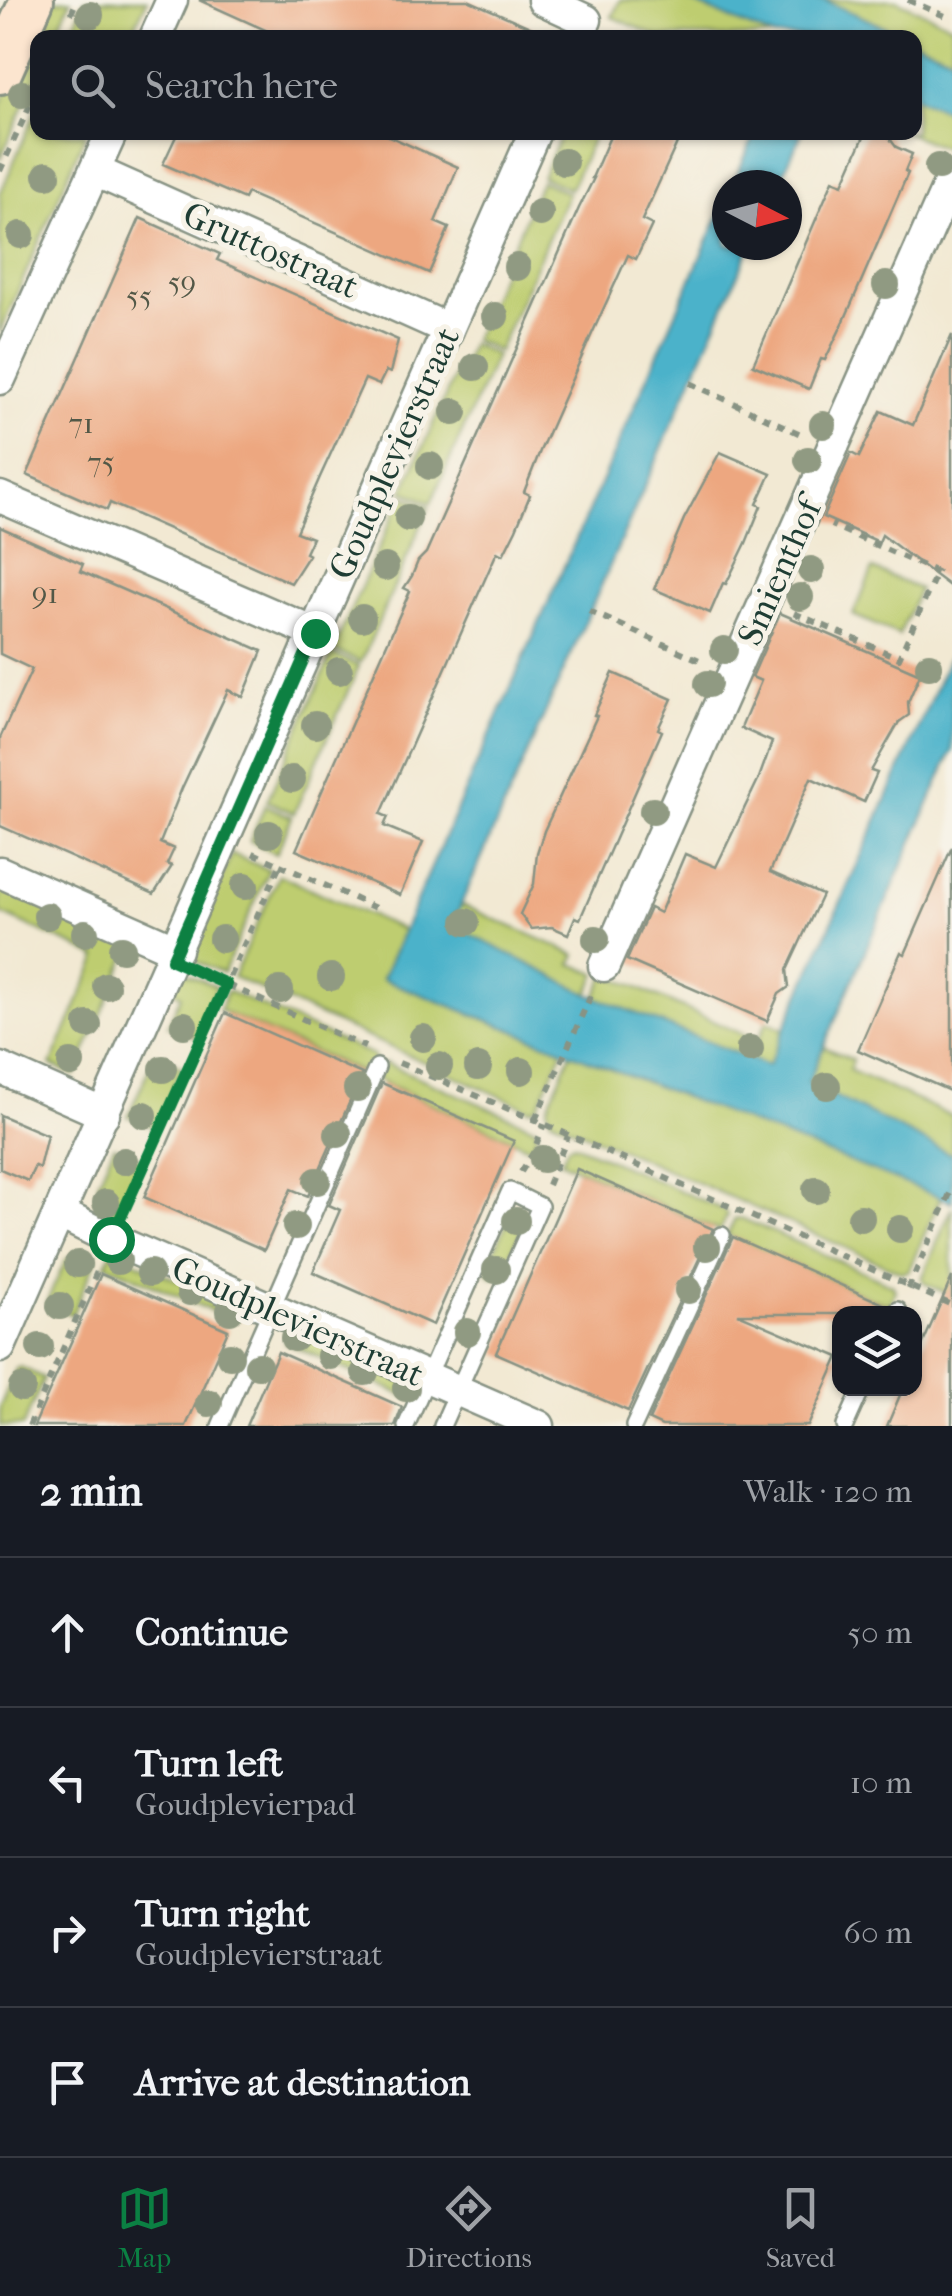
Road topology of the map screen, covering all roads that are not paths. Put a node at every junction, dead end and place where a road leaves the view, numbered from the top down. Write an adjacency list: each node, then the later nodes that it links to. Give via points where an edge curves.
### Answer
1 (32, 0): 6 (main road)
2 (172, 0): 5 (street)
3 (542, 0): 4 (street)
4 (586, 19)
5 (159, 30)
6 (0, 72)
7 (108, 140): 9 (street)
8 (532, 140): 11 (street, Goudplevierstraat)
9 (95, 170): 11 (street, Gruttostraat); 12 (street)
10 (952, 177): 17 (street, Smienthof)
11 (448, 329): 14 (street, Goudplevierstraat)
12 (0, 379)
13 (0, 497): 14 (street)
14 (315, 633): 16 (street, Goudplevierstraat)
15 (0, 872): 16 (street)
16 (174, 955): 20 (street, Goudplevierstraat)
17 (598, 978)
18 (380, 1061): 23 (lane)
19 (0, 1068): 20 (street)
20 (104, 1114): 21 (street, Goudplevierstraat)
21 (59, 1213): 23 (street, Goudplevierstraat); 24 (street, Goudplevierstraat)
22 (722, 1235): 32 (lane)
23 (271, 1309): 25 (street, Goudplevierstraat); 28 (lane)
24 (0, 1347)
25 (427, 1377): 26 (street, Goudplevierstraat); 26 (lane, via 510,1191 540,1206); 29 (lane)
26 (458, 1390): 30 (lane); 31 (street, Goudplevierstraat)
27 (858, 1396): 33 (lane)
28 (220, 1426)
29 (406, 1426)
30 (442, 1426)
31 (539, 1426)
32 (634, 1426)
33 (845, 1426)

